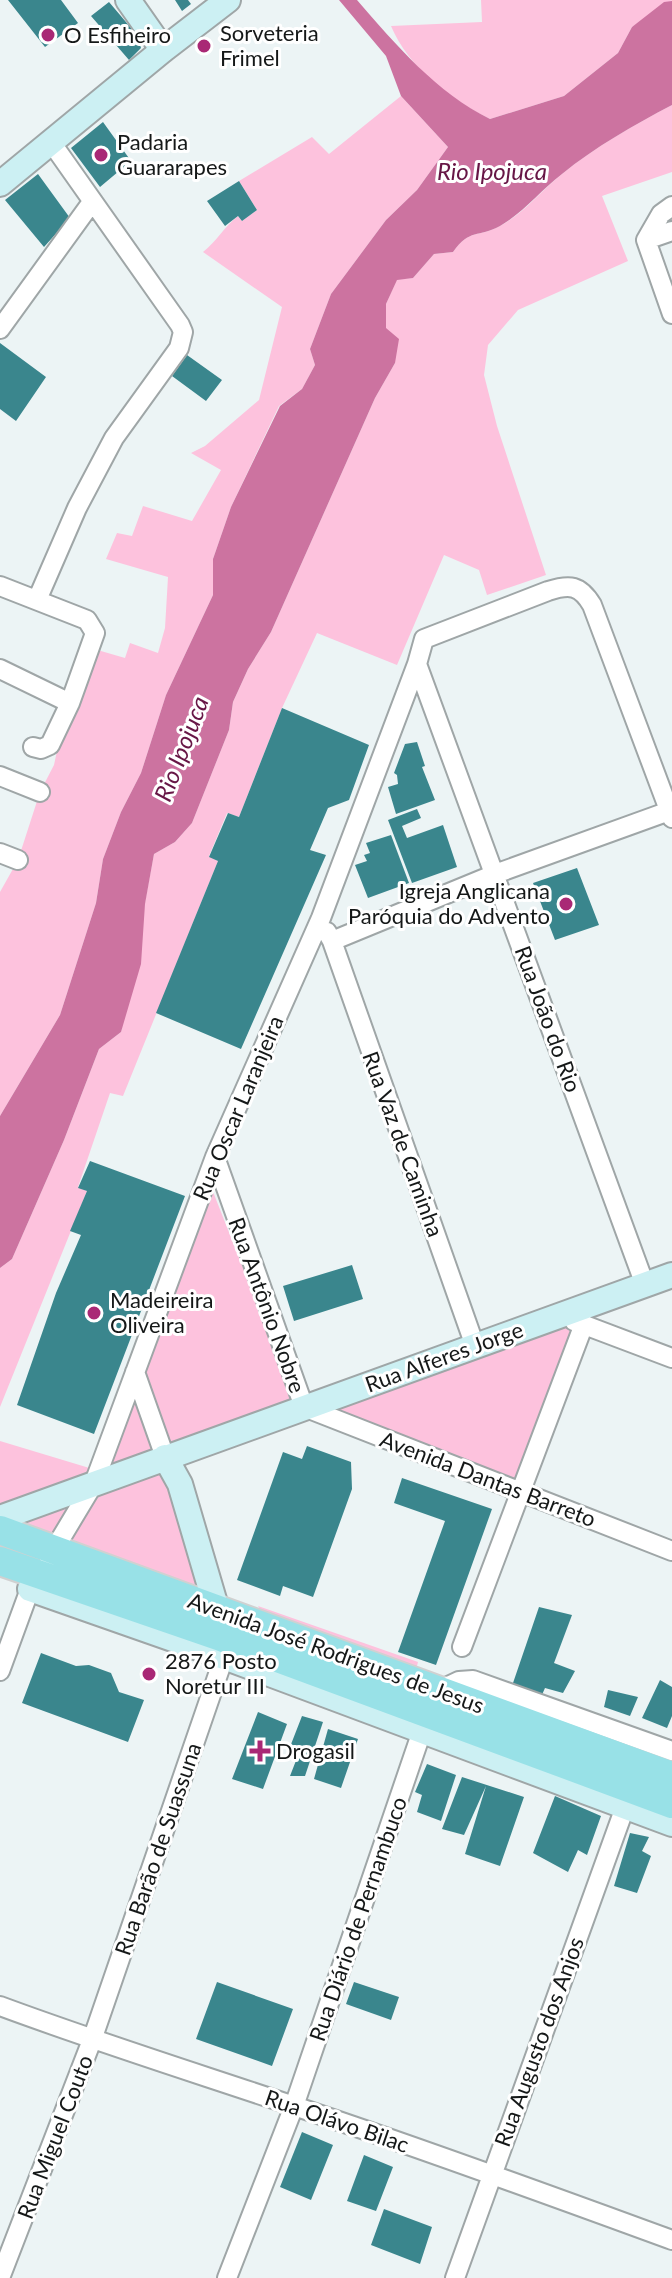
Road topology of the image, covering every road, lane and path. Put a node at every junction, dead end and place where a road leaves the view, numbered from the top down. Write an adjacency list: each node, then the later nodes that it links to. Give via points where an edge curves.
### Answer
1 (128, 0): 3 (street)
2 (228, 0): 3 (street)
3 (163, 50): 4 (street)
4 (51, 142): 5 (street); 6 (street)
5 (0, 184)
6 (92, 202): 11 (street); 13 (street, via 180,325 182,340 114,438)
7 (672, 206): 9 (street)
8 (672, 231): 9 (street)
9 (646, 240): 10 (street)
10 (672, 314)
11 (0, 329)
12 (0, 586): 13 (street)
13 (37, 600): 16 (street, via 93,626)
14 (417, 664): 20 (street, Rua Oscar Laranjeira, via 424,639 548,591 577,587 592,605); 21 (street, Rua João do Rio); 22 (street, Rua Oscar Laranjeira)
15 (0, 669): 16 (street)
16 (70, 703): 17 (street, via 50,745)
17 (33, 747)
18 (0, 776): 19 (street)
19 (40, 792)
20 (671, 813): 21 (street)
21 (495, 874): 23 (street); 26 (street, Rua João do Rio)
22 (321, 918): 23 (street, Rua Vaz de Caminha); 24 (street, Rua Oscar Laranjeira)
23 (332, 941): 29 (street, Rua Vaz de Caminha)
24 (215, 1157): 31 (street, Rua Oscar Laranjeira); 32 (street, Rua Antônio Nobre)
25 (672, 1275): 26 (street, Rua Alferes Jorge)
26 (645, 1285): 27 (street, Rua Alferes Jorge)
27 (560, 1315): 28 (street); 29 (street, Rua Alferes Jorge)
28 (584, 1324): 30 (street); 37 (street)
29 (475, 1346): 32 (street, Rua Alferes Jorge)
30 (672, 1358)
31 (135, 1372): 34 (street); 35 (street, Rua Oscar Laranjeira)
32 (304, 1407): 33 (street, Rua Alferes Jorge); 37 (street, Avenida Dantas Barreto)
33 (215, 1439): 34 (street, Rua Alferes Jorge); 36 (street)
34 (165, 1457): 35 (street, Rua Alferes Jorge); 36 (street)
35 (94, 1483): 38 (street, Rua Alferes Jorge); 40 (street, Rua Oscar Laranjeira)
36 (180, 1484): 44 (street)
37 (521, 1493): 41 (street, Avenida Dantas Barreto); 45 (street)
38 (0, 1518)
39 (0, 1530): 40 (main road, Avenida José Rodrigues de Jesus)
40 (55, 1550): 43 (street, Rua Oscar Laranjeira); 44 (main road, Avenida José Rodrigues de Jesus)
41 (672, 1551)
42 (0, 1561): 43 (main road, Avenida José Rodrigues de Jesus)
43 (33, 1582): 44 (main road, Avenida José Rodrigues de Jesus); 46 (street, Rua Oscar Laranjeira)
44 (221, 1635): 47 (main road, Avenida José Rodrigues de Jesus); 48 (street, Avenida José Rodrigues de Jesus); 51 (main road, Avenida José Rodrigues de Jesus); 55 (street, Rua Barão de Suassuna)
45 (462, 1647)
46 (0, 1671)
47 (438, 1691): 49 (street, via 473,1680); 50 (main road, Avenida José Rodrigues de Jesus)
48 (422, 1731): 52 (street, Avenida José Rodrigues de Jesus); 56 (street, Rua Diário de Pernambuco)
49 (672, 1751)
50 (672, 1776)
51 (672, 1804)
52 (625, 1807): 53 (street, Avenida José Rodrigues de Jesus); 57 (street, Rua Augusto dos Anjos)
53 (672, 1824)
54 (0, 2006): 55 (street, Rua Olávo Bilac)
55 (92, 2040): 56 (street, Rua Olávo Bilac); 59 (street, Rua Miguel Couto)
56 (294, 2106): 57 (street, Rua Olávo Bilac); 60 (street, Rua Diário de Pernambuco)
57 (491, 2174): 58 (street, Rua Olávo Bilac); 61 (street, Rua Augusto dos Anjos)
58 (672, 2240)
59 (0, 2278)
60 (227, 2278)
61 (455, 2278)

